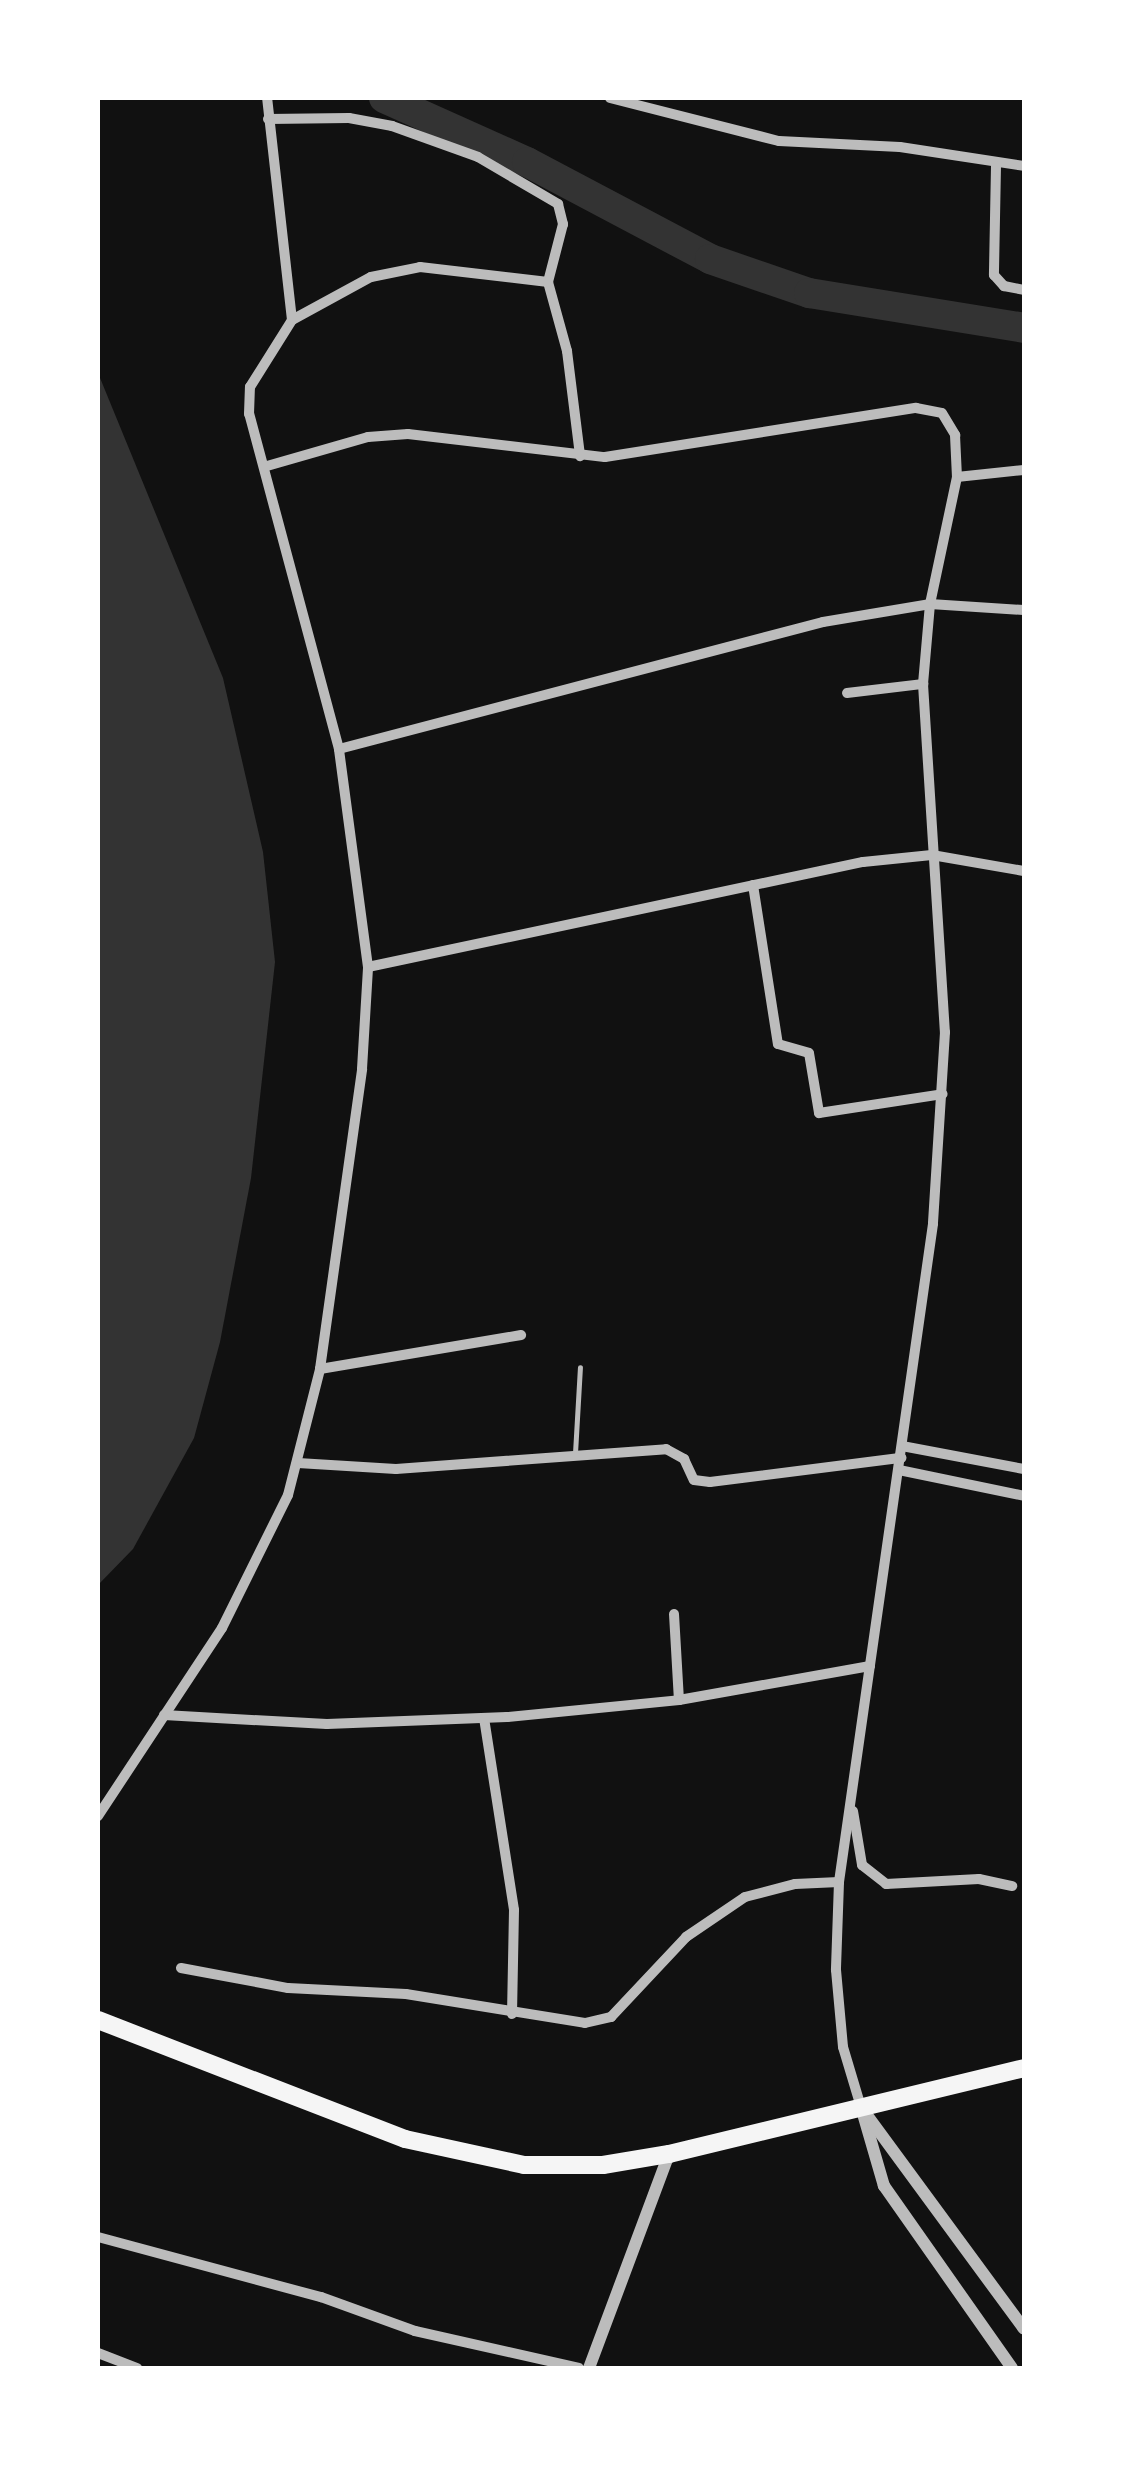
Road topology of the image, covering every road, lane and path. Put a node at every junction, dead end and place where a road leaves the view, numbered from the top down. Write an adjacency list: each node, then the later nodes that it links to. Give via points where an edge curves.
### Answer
1 (267, 98): 3 (street)
2 (610, 98): 4 (street, via 779,141 900,146)
3 (268, 119): 6 (street, via 349,118 392,126 494,167 562,210); 8 (street)
4 (996, 166): 5 (street); 7 (street, via 994,274 1004,286)
5 (1024, 166)
6 (548, 282): 8 (street, via 420,266 372,278); 9 (street, via 567,351)
7 (1024, 290)
8 (292, 320): 10 (street, via 250,386 249,414)
9 (580, 456): 10 (street, via 408,434 368,436); 12 (street, via 916,408 942,413 955,434)
10 (267, 466): 17 (street)
11 (1024, 470): 12 (street)
12 (957, 477): 13 (street)
13 (930, 604): 14 (street); 15 (street); 17 (street, via 823,622)
14 (1024, 610)
15 (924, 684): 16 (street); 18 (street)
16 (848, 693)
17 (339, 749): 21 (street)
18 (932, 855): 19 (street); 20 (street); 22 (street, via 946,1032)
19 (1024, 872)
20 (753, 885): 21 (street); 22 (street, via 778,1044 809,1053 819,1113)
21 (368, 967): 25 (street, via 349,1196)
22 (943, 1094): 27 (street)
23 (521, 1336): 25 (street)
24 (580, 1367): 26 (lane)
25 (320, 1369): 28 (street)
26 (575, 1452): 27 (street, via 673,1450 694,1480 710,1482); 28 (street, via 396,1470)
27 (901, 1458): 29 (street); 30 (street); 32 (street)
28 (298, 1463): 34 (street, via 259,1563)
29 (1024, 1469)
30 (1024, 1496)
31 (674, 1614): 33 (street)
32 (870, 1666): 33 (street); 36 (street)
33 (679, 1700): 35 (street)
34 (164, 1715): 35 (street, via 328,1724); 37 (street)
35 (484, 1718): 41 (street, via 514,1910)
36 (850, 1796): 38 (street); 39 (street, via 855,1849 862,1865 886,1884 979,1880)
37 (98, 1816)
38 (839, 1882): 41 (street, via 795,1884 746,1898 686,1937 611,2018 572,2023); 44 (street, via 836,1970 843,2047)
39 (1012, 1886)
40 (181, 1968): 41 (street, via 288,1988 406,1994)
41 (512, 2014)
42 (98, 2020): 45 (highway, via 405,2139 476,2157 603,2165)
43 (1024, 2068): 44 (highway)
44 (861, 2107): 45 (highway); 47 (street); 52 (street, via 884,2186)
45 (669, 2154): 51 (street)
46 (98, 2236): 50 (street, via 321,2297 415,2331)
47 (1024, 2329)
48 (98, 2354): 49 (street)
49 (137, 2368)
50 (579, 2368)
51 (589, 2368)
52 (1012, 2368)

